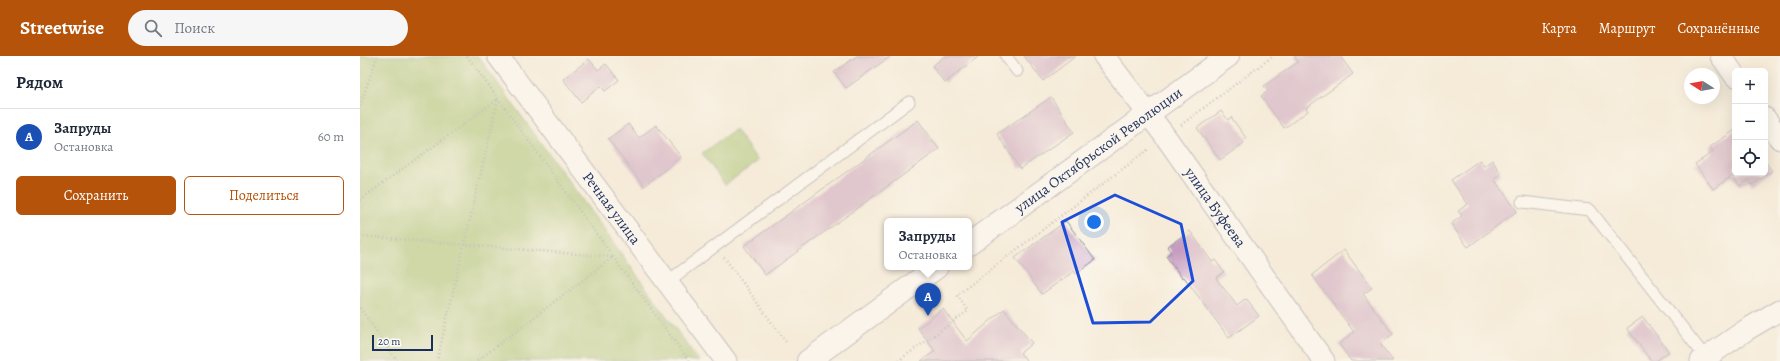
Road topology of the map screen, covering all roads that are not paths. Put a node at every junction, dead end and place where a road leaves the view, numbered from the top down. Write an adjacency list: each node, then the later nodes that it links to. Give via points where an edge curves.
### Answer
1 (498, 56): 15 (street, Речная улица)
2 (1006, 56): 6 (lane)
3 (1104, 56): 9 (street, улица Буфеева)
4 (1228, 56): 9 (main road, улица Октябрьской Революции)
5 (1721, 56): 7 (street)
6 (1017, 71)
7 (1732, 72)
8 (909, 102): 15 (lane)
9 (1148, 114): 13 (main road, улица Октябрьской Революции); 20 (street, улица Буфеева)
10 (1768, 122): 11 (street)
11 (1780, 139)
12 (1522, 202): 17 (lane, via 1590,210)
13 (972, 242)
14 (933, 270): 19 (main road)
15 (667, 282): 18 (street, Речная улица)
16 (1780, 310): 17 (street)
17 (1704, 359)
18 (726, 361)
19 (808, 361)
20 (1324, 361)

